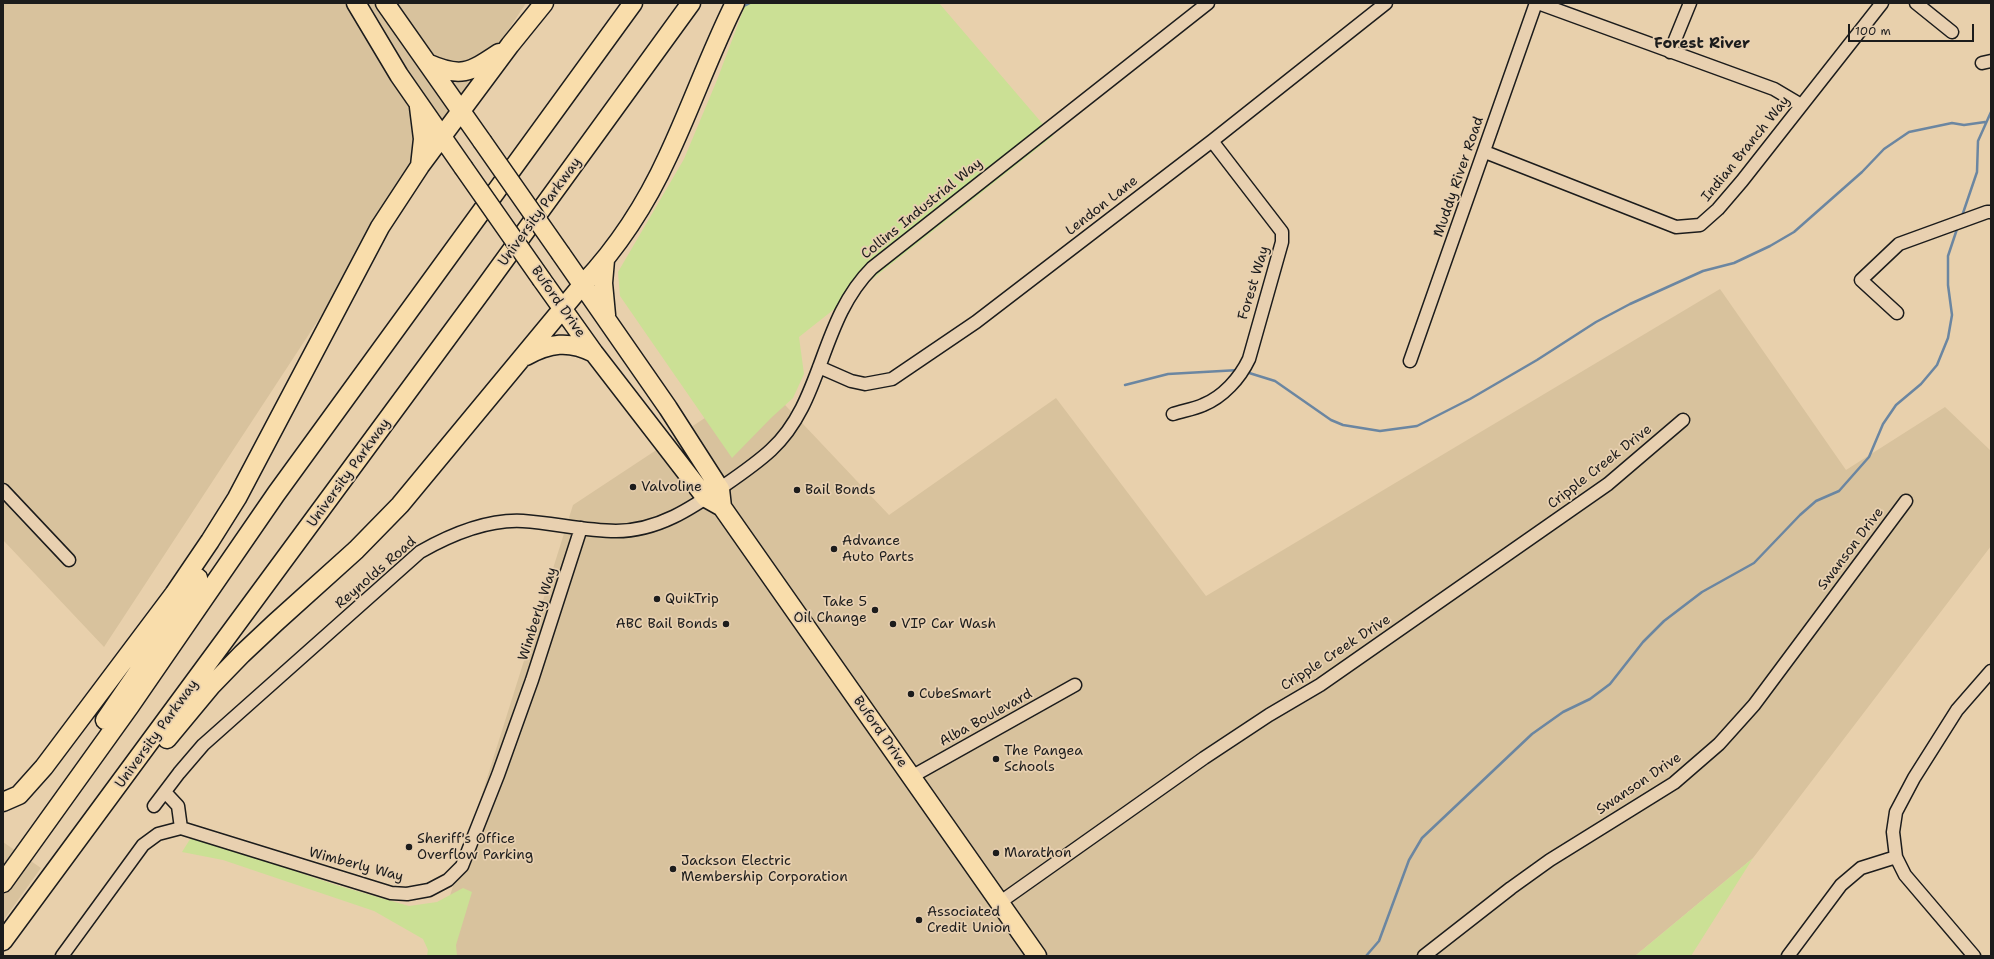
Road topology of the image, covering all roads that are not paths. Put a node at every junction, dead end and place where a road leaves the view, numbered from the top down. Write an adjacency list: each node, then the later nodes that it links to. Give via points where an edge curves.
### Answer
1 (356, 3): 17 (highway, Buford Drive)
2 (385, 3): 16 (highway, Buford Drive)
3 (544, 3): 14 (highway)
4 (633, 3): 52 (highway, via 276,494 130,706)
5 (691, 3): 49 (highway, University Parkway, via 464,317)
6 (735, 3): 25 (highway, via 658,177)
7 (1208, 3): 33 (street, Collins Industrial Way, via 872,268 847,298)
8 (1386, 3): 21 (street, Lendon Lane)
9 (1537, 3): 15 (street); 22 (street, Muddy River Road)
10 (1690, 3): 15 (street)
11 (1882, 3): 18 (street, Indian Branch Way)
12 (1916, 3): 13 (street)
13 (1952, 32)
14 (510, 45): 16 (highway, via 480,66 460,72 444,71); 19 (highway)
15 (1670, 52): 18 (street, via 1774,89)
16 (427, 63): 19 (highway, Buford Drive)
17 (418, 102): 20 (highway, Buford Drive); 23 (highway, via 422,130)
18 (1801, 105): 22 (street, Indian Branch Way, via 1742,181 1700,225 1676,227)
19 (461, 111): 20 (highway); 26 (highway, Buford Drive, bridge)
20 (442, 138): 23 (highway); 27 (highway, Buford Drive, bridge)
21 (1212, 141): 33 (street, Lendon Lane, via 976,322 892,379 865,384); 34 (street, Forest Way, via 1282,232 1282,242 1249,359 1243,371 1224,392 1203,405)
22 (1484, 152): 32 (street, Muddy River Road)
23 (420, 166): 38 (highway, via 380,227)
24 (1991, 212): 28 (street, via 1899,244 1861,280)
25 (605, 260): 26 (highway); 29 (highway, via 603,283)
26 (583, 284): 27 (highway); 29 (highway, Buford Drive)
27 (562, 309): 30 (highway, Buford Drive); 31 (highway)
28 (1897, 313)
29 (607, 319): 37 (highway, Buford Drive)
30 (594, 353): 31 (highway, via 576,345 562,343 547,346); 37 (highway, Buford Drive)
31 (520, 360): 49 (highway, via 400,505 356,550 275,622 211,686)
32 (1410, 361)
33 (819, 368): 37 (street, Collins Industrial Way, via 801,411 788,433 770,451)
34 (1173, 414)
35 (1683, 420): 53 (street, Cripple Creek Drive, via 1608,484 1320,685 1204,758)
36 (3, 490): 41 (street)
37 (713, 494): 40 (street, Reynolds Road, via 673,518 646,527 616,531); 44 (highway, Buford Drive)
38 (237, 498): 46 (highway, via 174,594 44,767 19,795); 51 (highway, via 228,523 164,634)
39 (1906, 501): 57 (street, Swanson Drive, via 1754,705 1719,744 1674,782 1550,860)
40 (581, 528): 45 (street, Reynolds Road, via 522,521 489,524 452,536 420,552 203,745); 48 (street, Wimberly Way, via 498,775 462,866 448,880 418,893 391,893)
41 (69, 560)
42 (1991, 671): 50 (street, via 1957,710 1914,778 1896,812 1893,832)
43 (1075, 685): 44 (street, Alba Boulevard)
44 (911, 776): 53 (highway, Buford Drive)
45 (165, 792): 47 (street, Reynolds Road); 48 (street, via 178,806)
46 (3, 802)
47 (154, 806)
48 (181, 828): 55 (street, via 158,834 143,845)
49 (68, 855): 54 (highway, University Parkway)
50 (1896, 857): 58 (street, via 1861,868 1841,885); 59 (street, via 1904,875 1914,888)
51 (3, 867)
52 (3, 883)
53 (999, 903): 56 (highway, Buford Drive)
54 (3, 941)
55 (62, 956)
56 (1037, 956)
57 (1424, 956)
58 (1788, 956)
59 (1974, 956)

